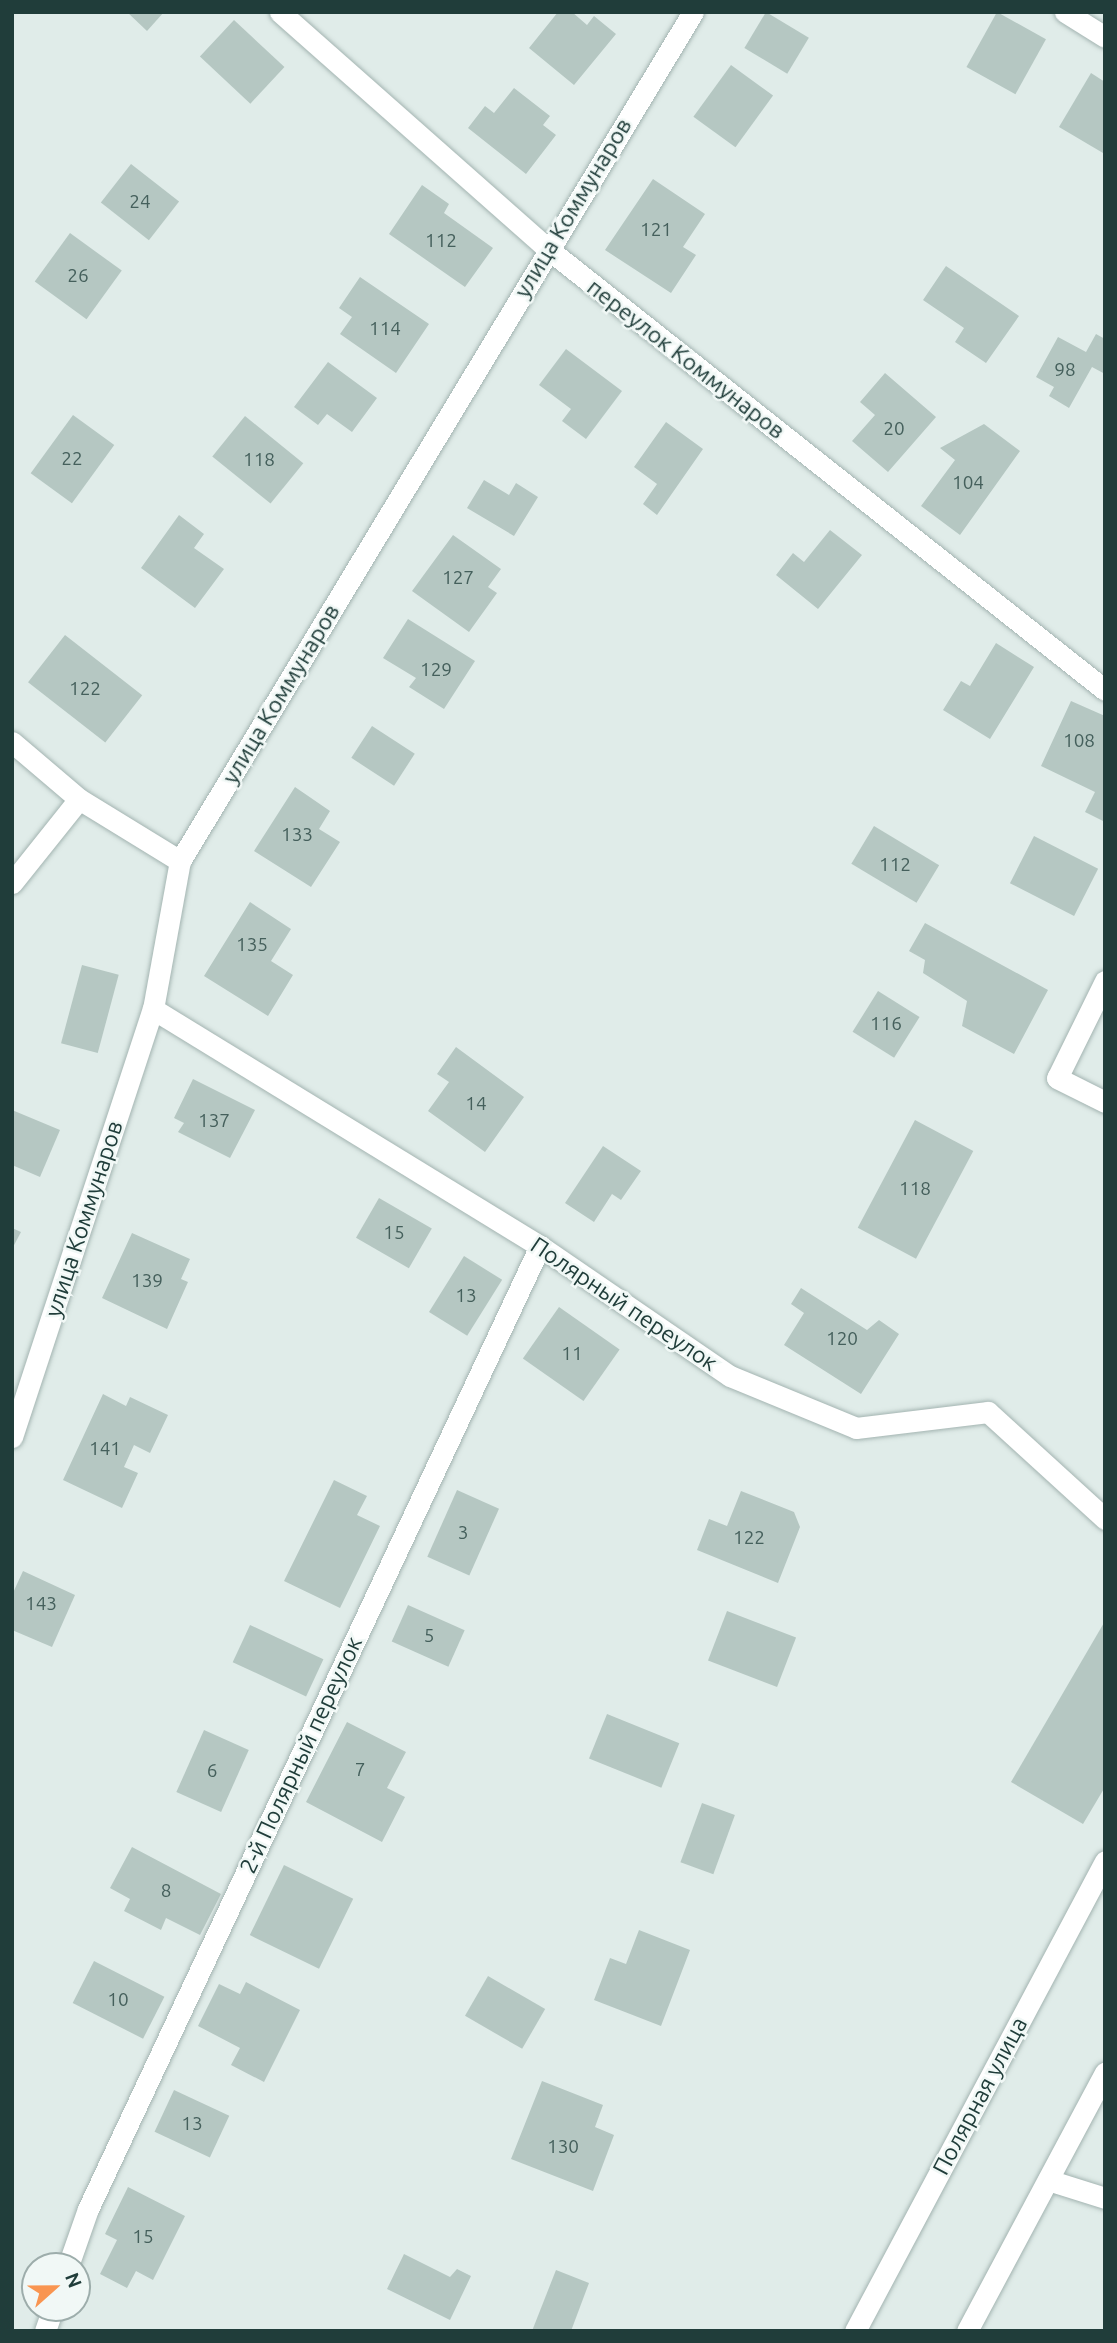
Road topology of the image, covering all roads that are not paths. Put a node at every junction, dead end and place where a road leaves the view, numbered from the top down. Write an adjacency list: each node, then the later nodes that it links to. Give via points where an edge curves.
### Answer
1 (280, 12): 5 (street, переулок Коммунаров)
2 (693, 12): 5 (street, улица Коммунаров)
3 (1065, 12): 4 (street)
4 (1105, 37)
5 (548, 249): 6 (street, переулок Коммунаров); 9 (street, улица Коммунаров)
6 (1105, 690)
7 (12, 742): 8 (street)
8 (79, 799): 9 (street); 10 (street)
9 (180, 861): 12 (street, улица Коммунаров)
10 (12, 883)
11 (1105, 981): 13 (street, via 1057,1079)
12 (153, 1009): 14 (street, Полярный переулок); 15 (street, улица Коммунаров)
13 (1105, 1102)
14 (540, 1246): 16 (street, Полярный переулок, via 730,1376 856,1427 988,1412); 21 (street, 2-й Полярный переулок, via 88,2209)
15 (12, 1437)
16 (1105, 1519)
17 (1105, 1861): 22 (street, Полярная улица)
18 (1105, 2073): 19 (street)
19 (1048, 2180): 20 (street); 23 (street)
20 (1105, 2198)
21 (73, 2252)
22 (855, 2331)
23 (967, 2331)

